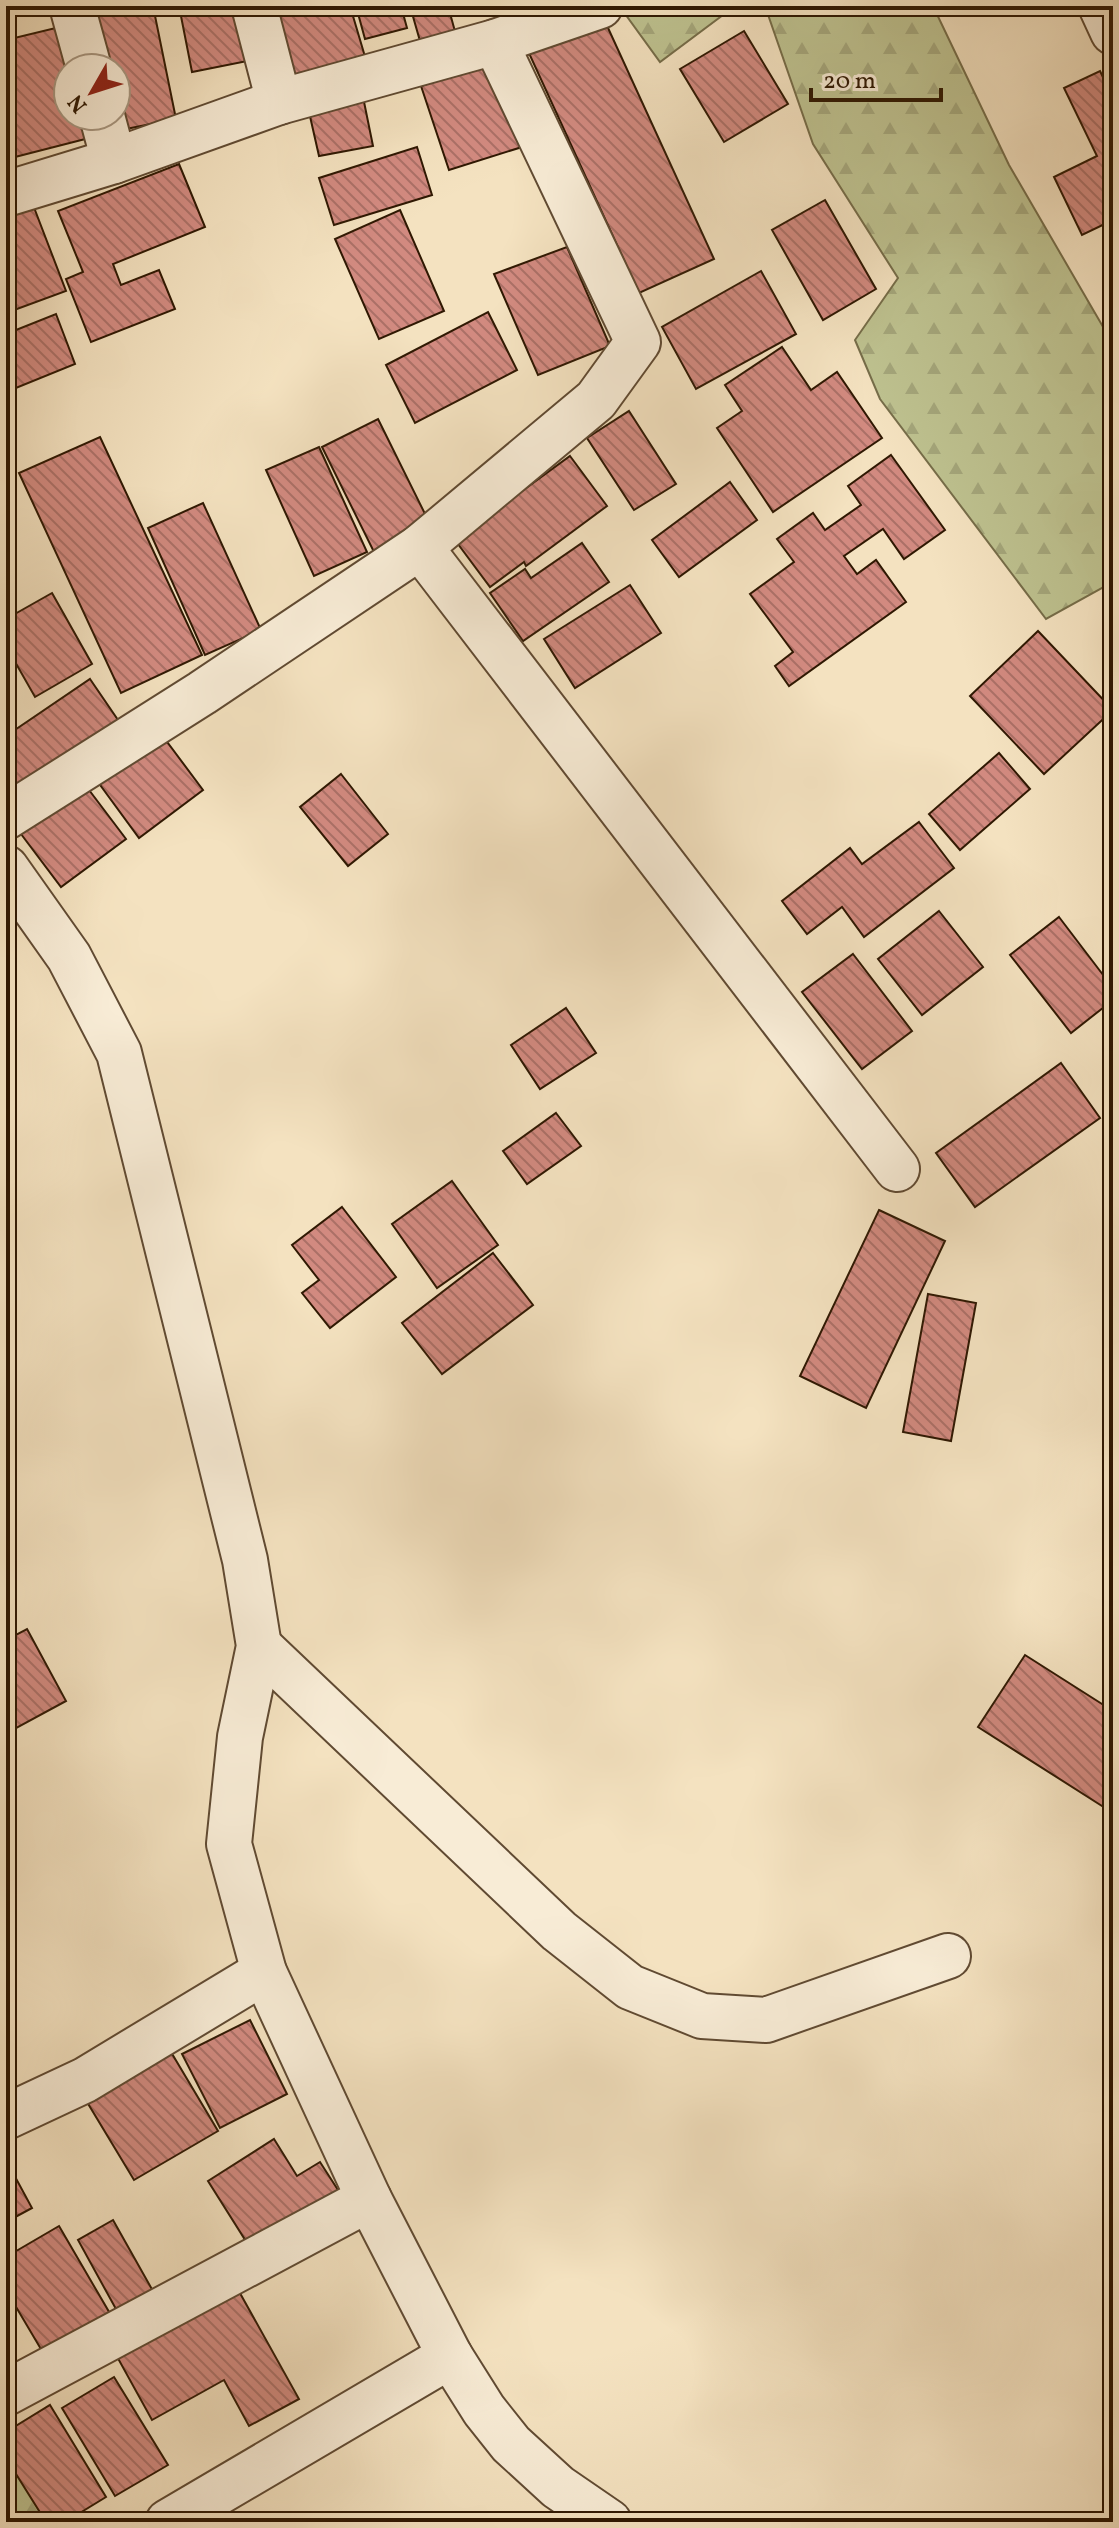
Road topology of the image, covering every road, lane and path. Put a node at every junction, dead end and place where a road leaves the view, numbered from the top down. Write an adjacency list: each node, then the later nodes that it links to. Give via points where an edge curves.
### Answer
1 (72, 6): 7 (street)
2 (254, 6): 8 (street)
3 (600, 6): 6 (street)
4 (1101, 6): 5 (street)
5 (1113, 32)
6 (495, 42): 8 (street); 12 (street, via 638,342 596,400)
7 (85, 52)
8 (279, 102): 10 (street)
9 (106, 132): 10 (street)
10 (114, 161): 11 (street)
11 (6, 194)
12 (420, 547): 13 (street); 15 (street)
13 (6, 817)
14 (6, 868): 16 (street, via 69,957 119,1053 245,1560)
15 (897, 1169)
16 (259, 1646): 17 (street, via 559,1931 630,1987 702,2016 766,2020); 18 (street, via 240,1737 229,1844)
17 (948, 1956)
18 (264, 1972): 19 (street, via 85,2080); 20 (street)
19 (6, 2117)
20 (369, 2199): 21 (street); 22 (street)
21 (450, 2356): 23 (street); 24 (street, via 511,2444 558,2487)
22 (6, 2393)
23 (168, 2522)
24 (609, 2522)

